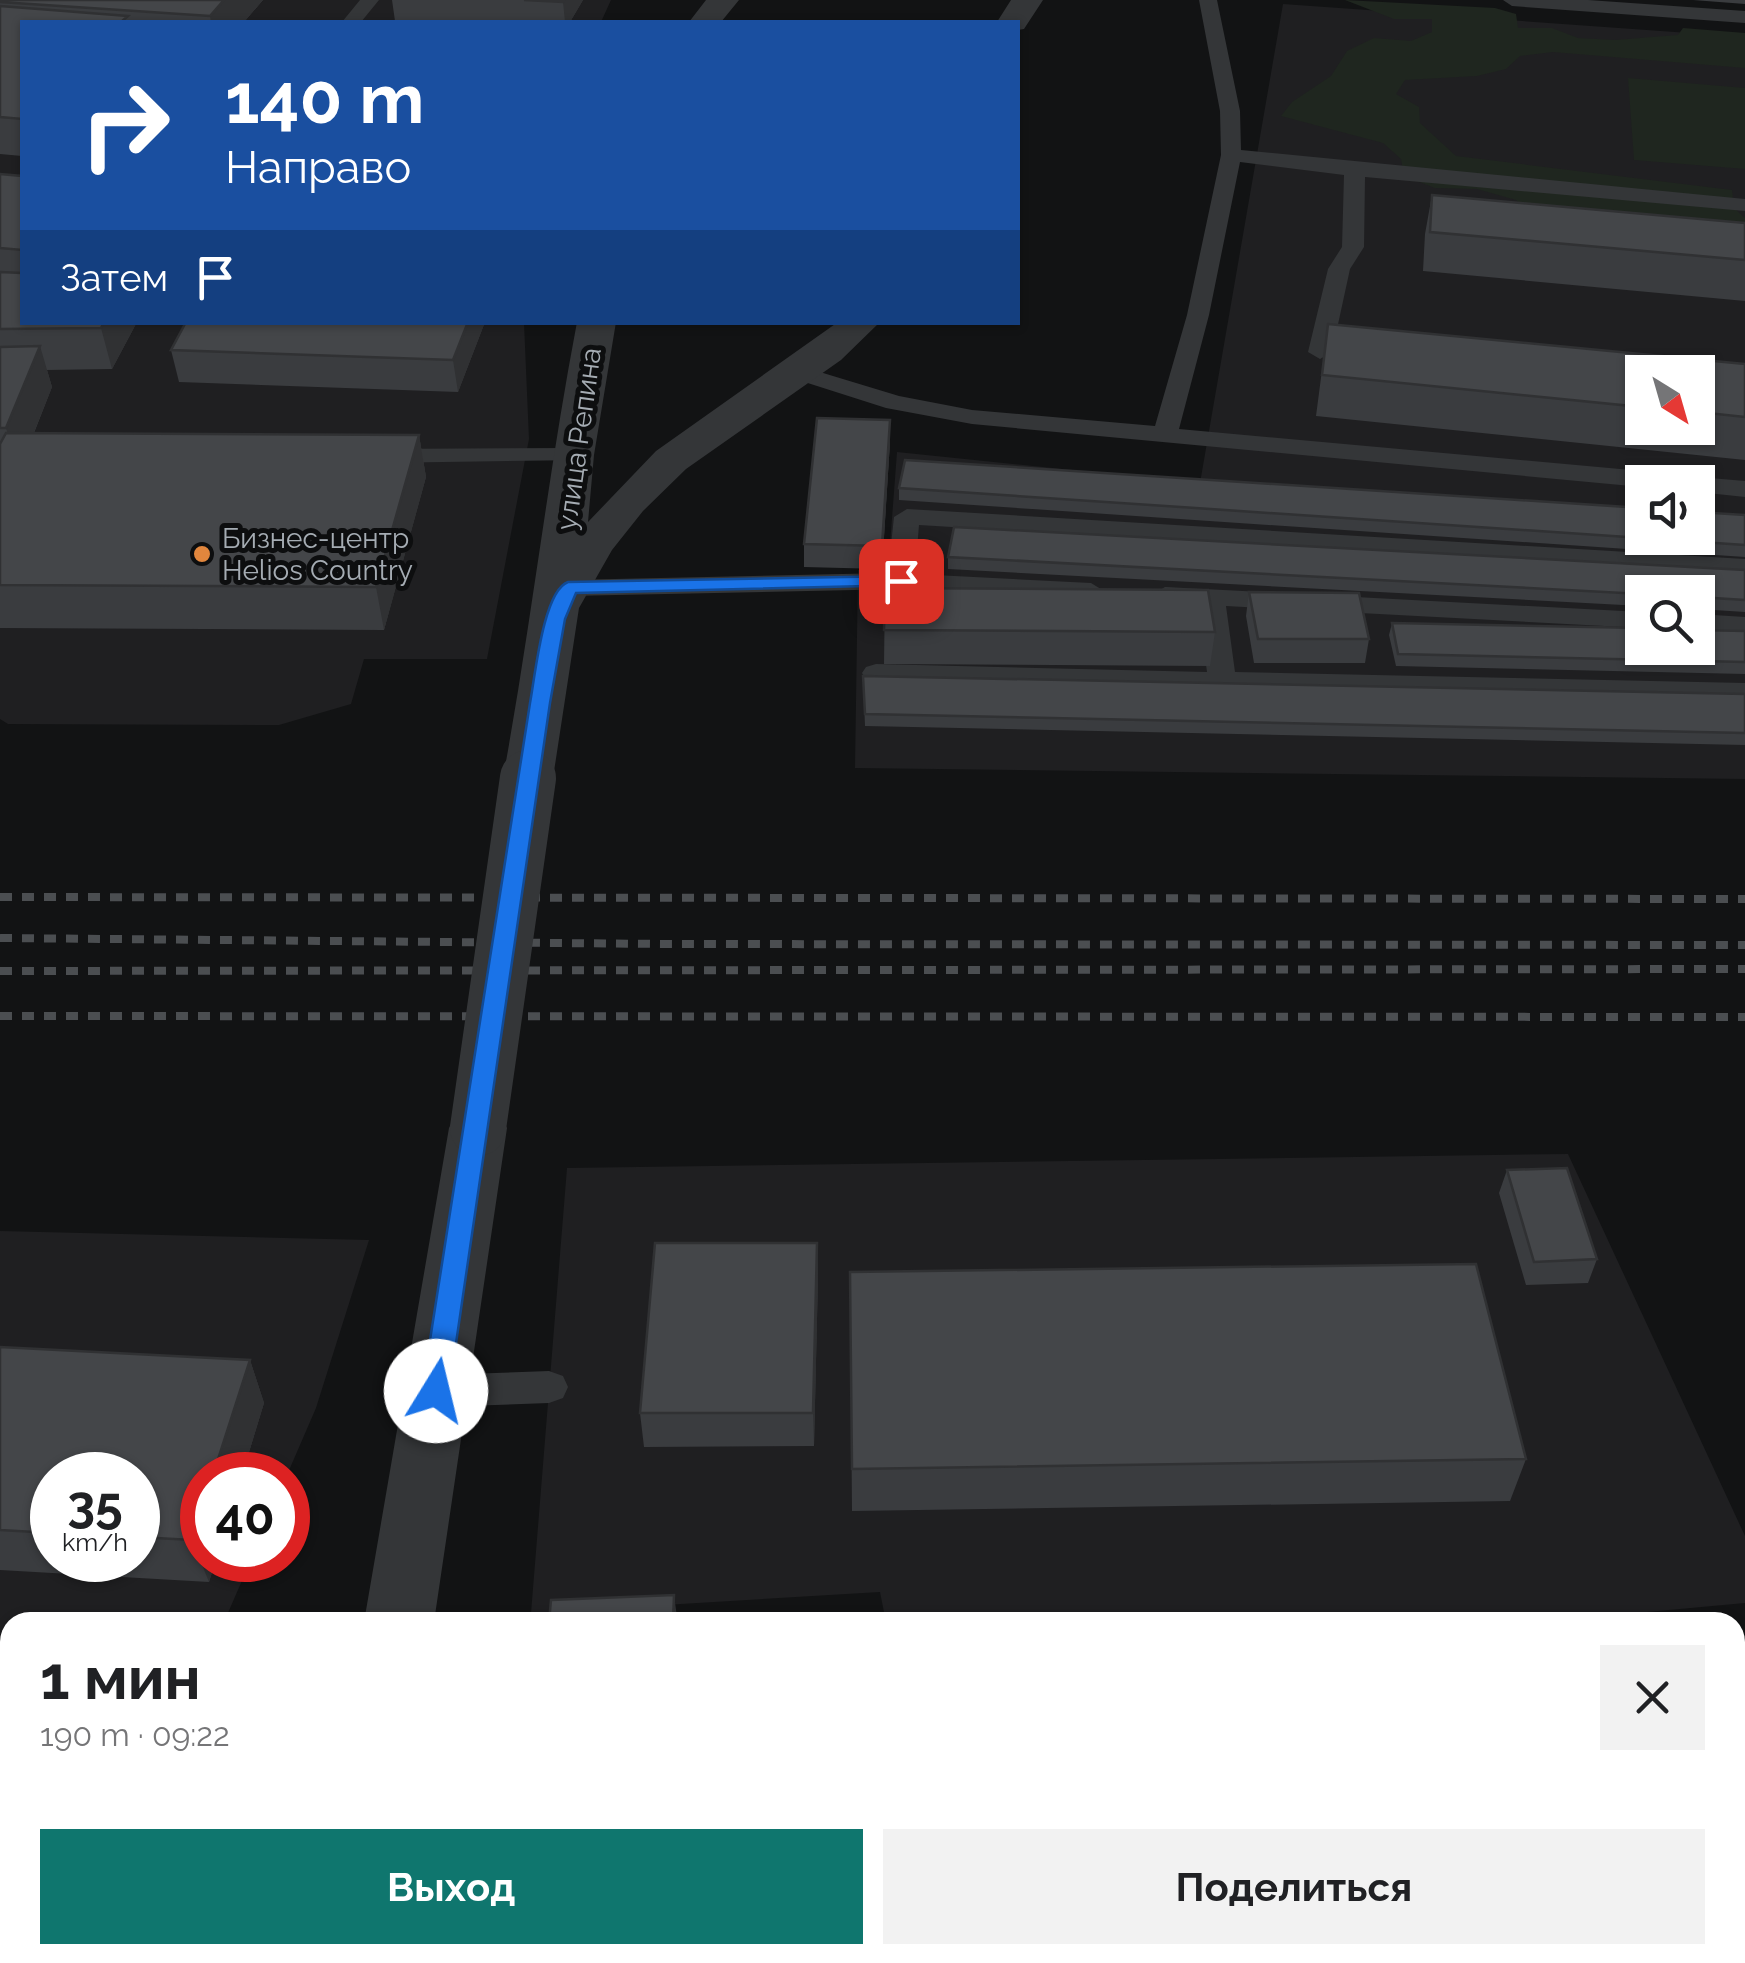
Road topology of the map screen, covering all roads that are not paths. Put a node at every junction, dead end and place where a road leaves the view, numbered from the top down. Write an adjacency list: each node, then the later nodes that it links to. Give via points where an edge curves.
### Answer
1 (370, 0): 6 (lane)
2 (723, 0): 7 (street)
3 (1208, 0): 8 (lane, via 1228,96)
4 (1512, 0): 5 (lane)
5 (1745, 17)
6 (353, 20)
7 (704, 20)
8 (1232, 156): 9 (lane); 15 (lane)
9 (1355, 170): 10 (lane); 13 (lane, via 1353,247 1339,270)
10 (1745, 205)
11 (595, 325): 16 (street, улица Репина)
12 (856, 325): 14 (street)
13 (1320, 352)
14 (800, 373): 15 (lane, via 894,403 972,418); 24 (street, via 714,427 639,490 610,522)
15 (1166, 433): 18 (lane)
16 (573, 454): 17 (lane); 24 (street, улица Репина)
17 (356, 456)
18 (1625, 477)
19 (1715, 486): 20 (lane)
20 (1745, 489)
21 (1745, 568): 22 (lane, via 907,517)
22 (901, 581): 23 (lane); 24 (lane)
23 (1211, 597): 25 (lane); 29 (lane)
24 (562, 604): 32 (street, улица Репина, bridge, via 528,778)
25 (1625, 619)
26 (1715, 623): 27 (lane)
27 (1745, 625)
28 (876, 672): 29 (lane)
29 (1222, 680): 30 (lane)
30 (1745, 692)
31 (548, 1387): 32 (lane)
32 (436, 1391): 33 (street, улица Репина)
33 (400, 1612)

